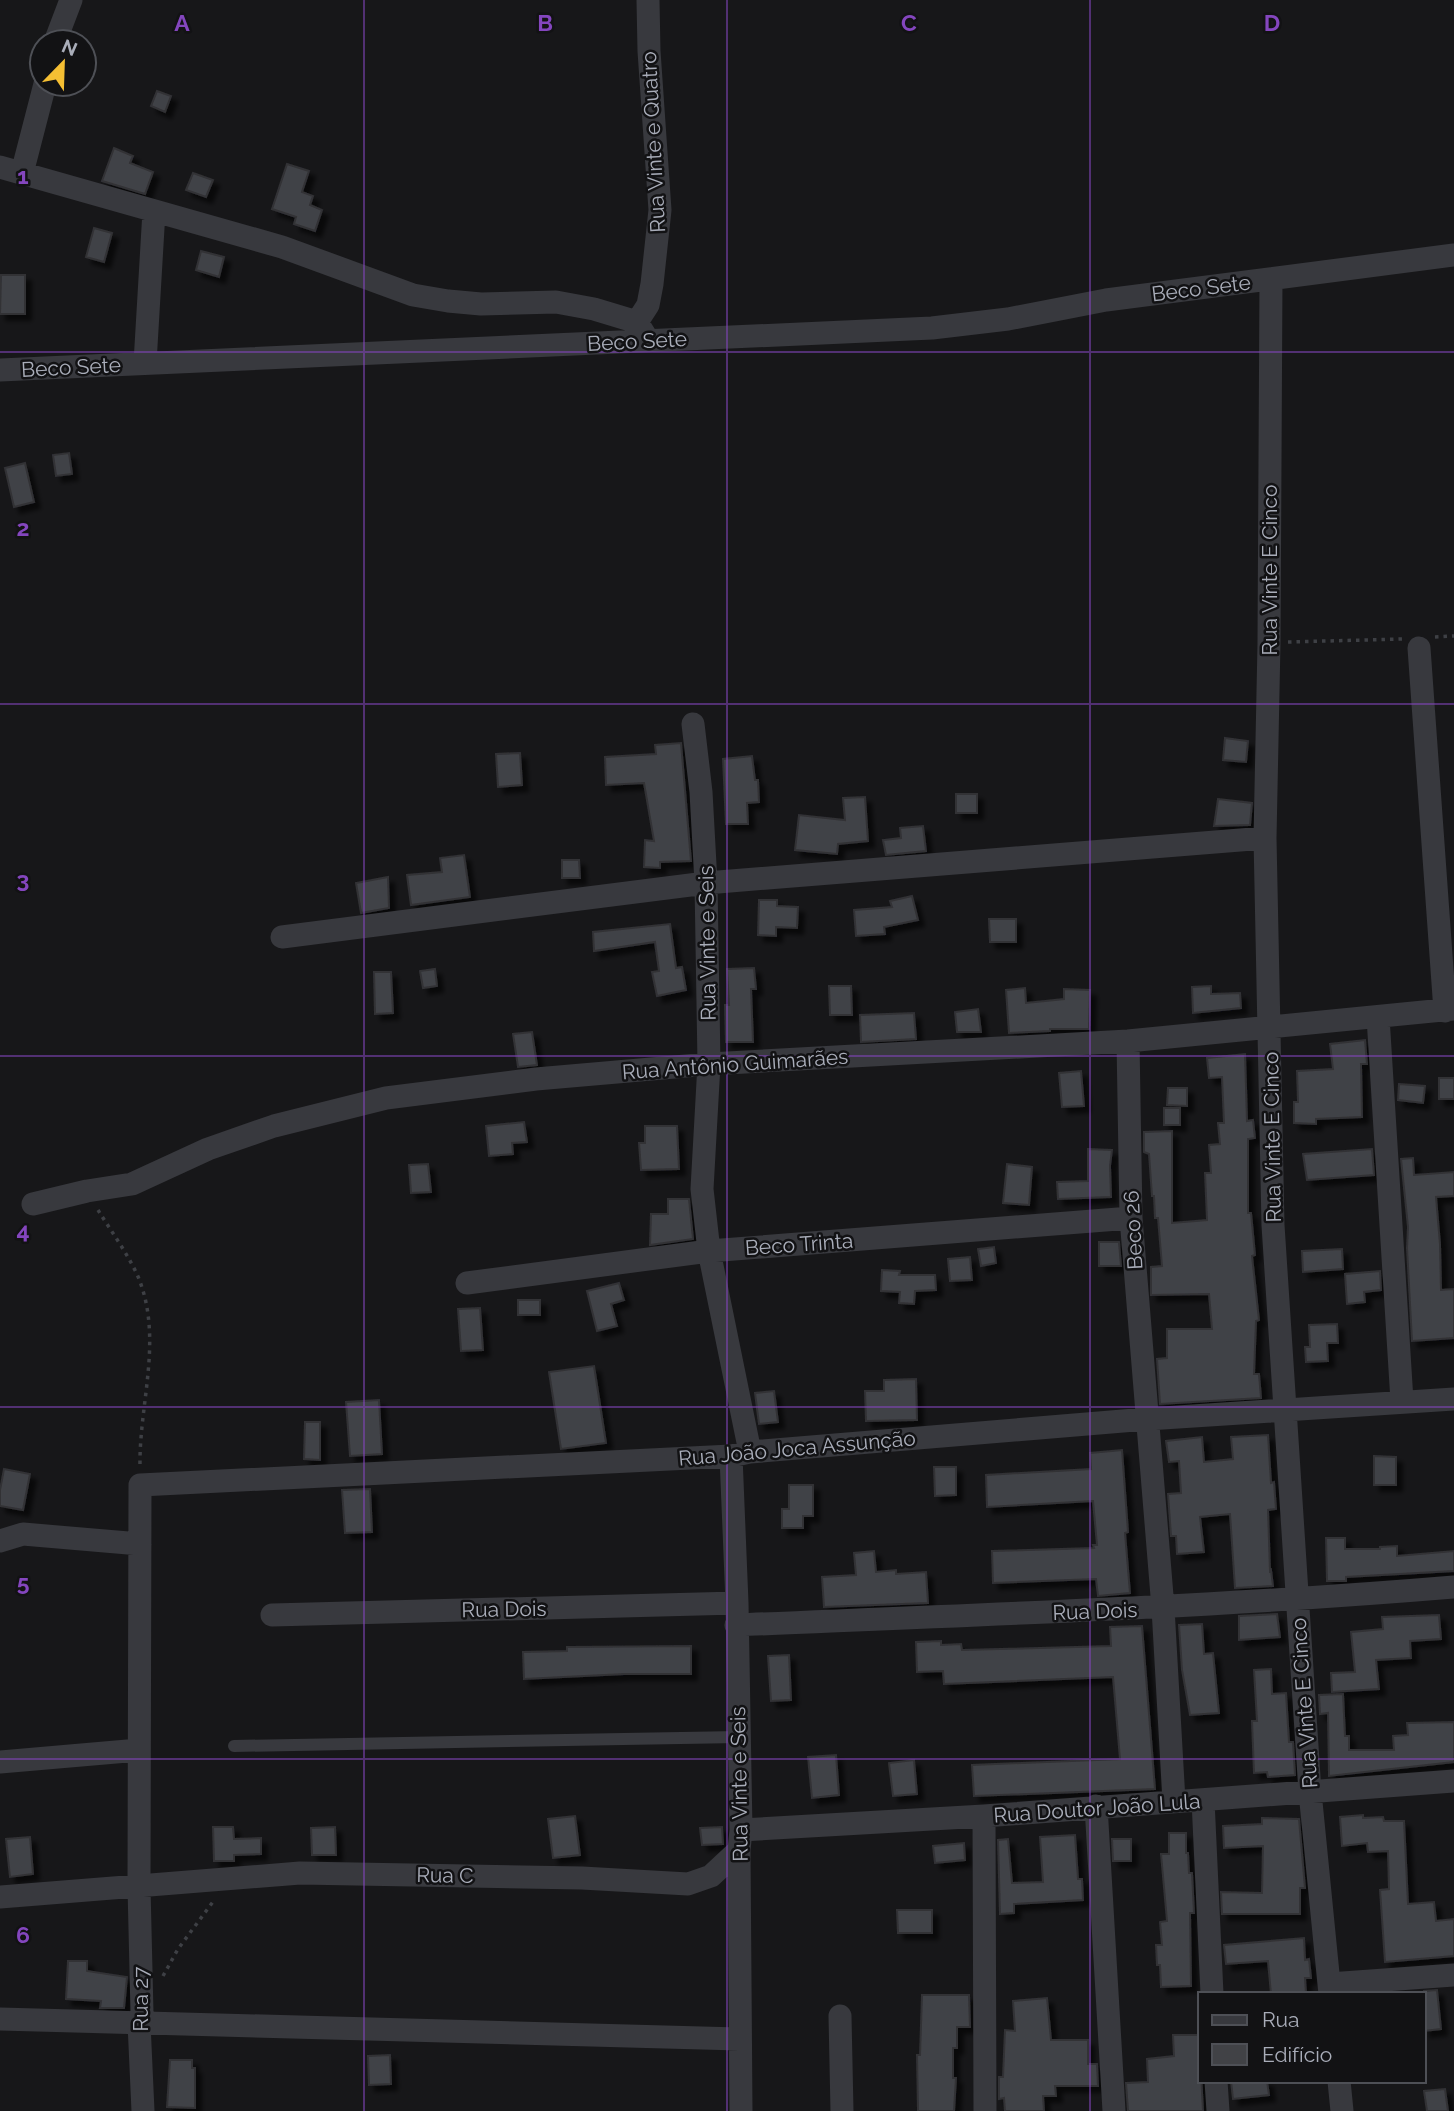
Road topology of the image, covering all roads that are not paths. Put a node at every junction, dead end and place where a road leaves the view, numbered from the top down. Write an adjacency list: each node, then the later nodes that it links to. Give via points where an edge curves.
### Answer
1 (71, 0): 3 (street)
2 (648, 0): 9 (street, Rua Vinte e Quatro, via 660,192)
3 (60, 28)
4 (39, 98): 5 (street)
5 (11, 170): 6 (street)
6 (154, 211): 9 (street, via 282,247 413,295 481,304 556,302 594,309); 10 (street)
7 (1454, 256): 8 (street, Beco Sete)
8 (1271, 279): 9 (street, Beco Sete, via 932,328); 14 (street, Rua Vinte E Cinco)
9 (643, 331): 10 (street, Beco Sete)
10 (145, 363): 11 (street, Beco Sete)
11 (0, 370)
12 (1419, 642): 17 (street)
13 (693, 724): 15 (street, Rua Vinte e Seis)
14 (1265, 838): 15 (street); 19 (street, Rua Vinte E Cinco)
15 (706, 883): 16 (street); 21 (street, Rua Vinte e Seis)
16 (282, 936)
17 (1449, 1010): 18 (street, Rua Antônio Guimarães)
18 (1378, 1017): 19 (street, Rua Antônio Guimarães); 27 (street)
19 (1270, 1027): 20 (street, Rua Antônio Guimarães); 28 (street, Rua Vinte E Cinco, via 1273,1225)
20 (1128, 1041): 21 (street, Rua Antônio Guimarães); 23 (street, Beco 26)
21 (709, 1064): 22 (street, Rua Antônio Guimarães, via 386,1098 274,1126 208,1149 132,1184); 24 (street, Rua Vinte e Seis, via 702,1189)
22 (33, 1204)
23 (1131, 1219): 24 (street, Beco Trinta); 29 (street, Beco 26)
24 (709, 1251): 25 (street, Beco Trinta); 30 (street, Rua Vinte e Seis)
25 (467, 1283)
26 (1454, 1399): 27 (street, Rua João Joca Assunção)
27 (1402, 1401): 28 (street, Rua João Joca Assunção)
28 (1285, 1409): 29 (street, Rua João Joca Assunção); 35 (street, Rua Vinte E Cinco)
29 (1147, 1419): 30 (street, Rua João Joca Assunção); 36 (street, Beco 26)
30 (741, 1454): 31 (street, Rua João Joca Assunção); 37 (street, Rua Vinte e Seis)
31 (140, 1485): 33 (street, Rua 27)
32 (0, 1541): 33 (street, via 23,1534)
33 (140, 1544): 41 (street, Rua 27)
34 (1454, 1587): 35 (street, Rua Dois)
35 (1296, 1600): 36 (street, Rua Dois); 44 (street, Rua Vinte E Cinco)
36 (1163, 1608): 37 (street, Rua Dois); 46 (street, Beco 26)
37 (736, 1614): 38 (street, Rua Dois); 39 (street, Rua Vinte e Seis)
38 (272, 1615)
39 (739, 1737): 40 (lane); 49 (street, Rua Vinte e Seis)
40 (234, 1746)
41 (139, 1750): 42 (street); 50 (street, Rua 27)
42 (0, 1762)
43 (1454, 1782): 44 (street, Rua Doutor João Lula)
44 (1310, 1793): 45 (street, Rua Doutor João Lula); 53 (street, Rua Vinte E Cinco)
45 (1203, 1800): 46 (street, Rua Doutor João Lula); 54 (street)
46 (1174, 1801): 47 (street, Rua Doutor João Lula)
47 (1096, 1806): 48 (street, Rua Doutor João Lula); 65 (street)
48 (984, 1816): 49 (street, Rua Doutor João Lula); 64 (street)
49 (740, 1840): 50 (street, Rua C, via 711,1876 688,1884 300,1872); 58 (street, Rua Vinte e Seis)
50 (139, 1887): 51 (street, Rua C); 57 (street, Rua 27)
51 (0, 1897)
52 (1454, 1975): 53 (street)
53 (1330, 1989)
54 (1212, 1992)
55 (840, 2016): 63 (street)
56 (0, 2019): 57 (street)
57 (139, 2023): 58 (street); 61 (street, Rua 27)
58 (739, 2039): 62 (street, Rua Vinte e Seis)
59 (1216, 2083): 66 (street)
60 (1339, 2083): 67 (street)
61 (143, 2111)
62 (741, 2111)
63 (842, 2111)
64 (985, 2111)
65 (1114, 2111)
66 (1218, 2111)
67 (1342, 2111)

